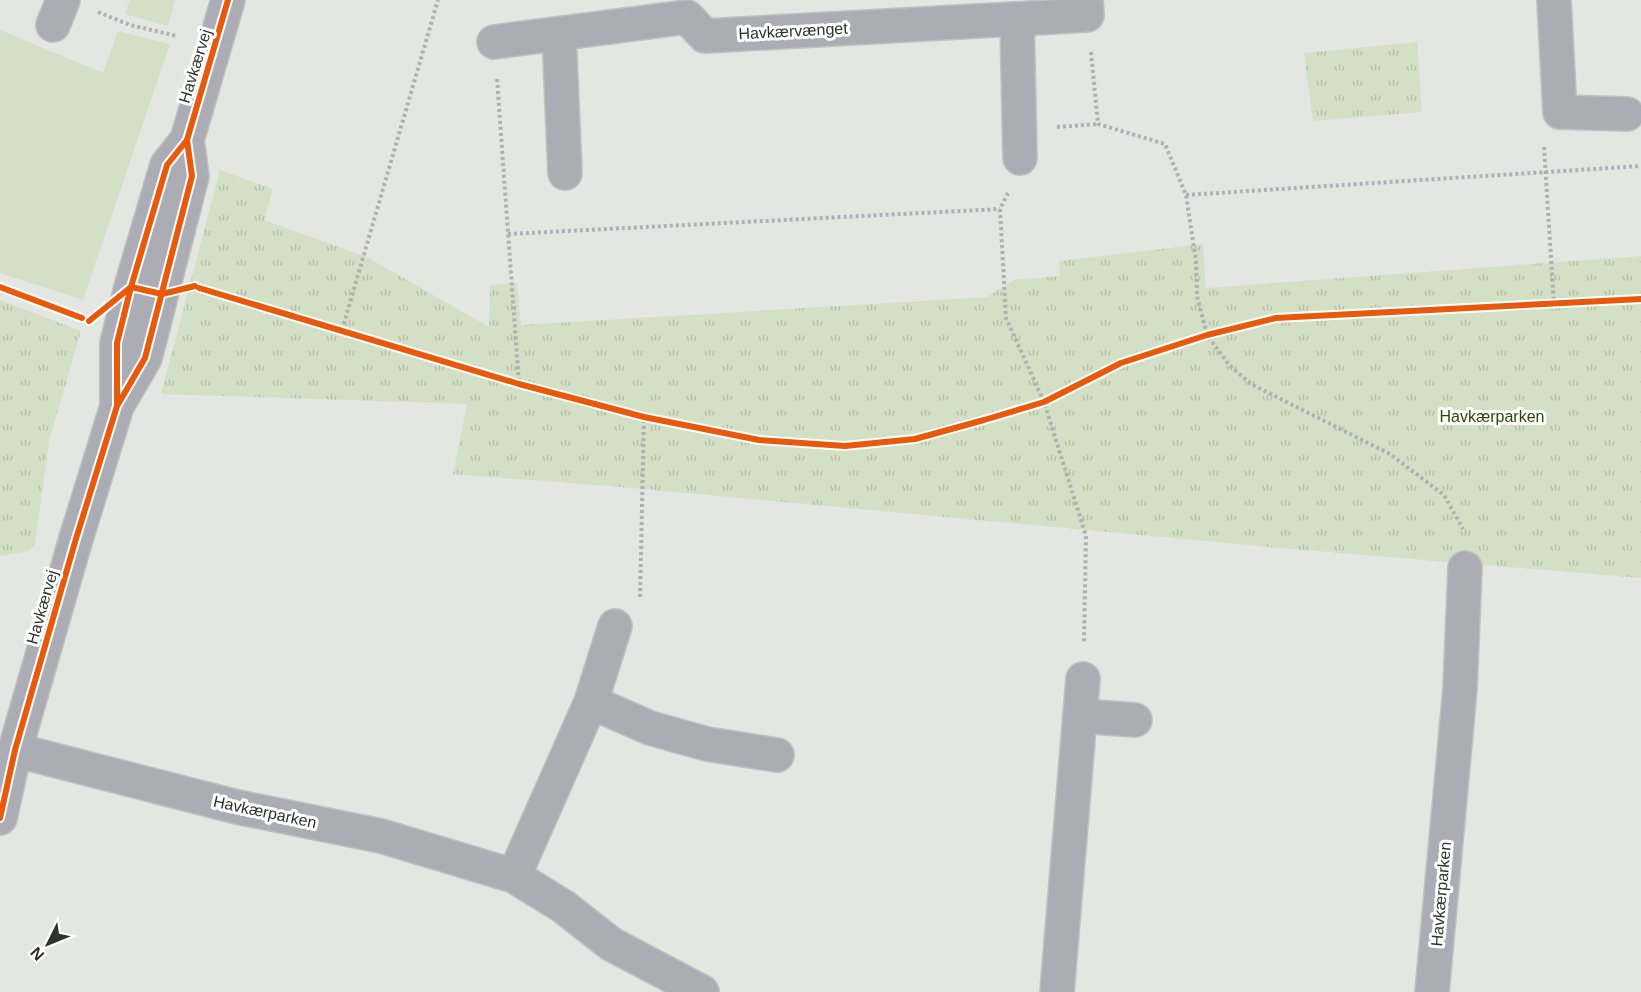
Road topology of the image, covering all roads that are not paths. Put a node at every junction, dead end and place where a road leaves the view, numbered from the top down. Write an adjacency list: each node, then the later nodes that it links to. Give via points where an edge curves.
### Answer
1 (228, 0): 16 (street, Havkærvej, via 187,140 167,165 131,287 117,343 117,406)
2 (1554, 0): 7 (street, via 1560,112)
3 (1086, 7): 4 (street, Havkærvænget)
4 (1017, 19): 5 (street, Havkærvænget, via 705,36 687,17); 8 (street)
5 (559, 34): 6 (street, Havkærvænget); 9 (street)
6 (494, 42)
7 (1627, 114)
8 (1020, 158)
9 (565, 173)
10 (1466, 568): 23 (street, Havkærparken, via 1474,690)
11 (615, 626): 13 (street)
12 (1083, 679): 14 (street)
13 (591, 702): 17 (street, via 650,728 707,744); 19 (street)
14 (1080, 716): 15 (street); 22 (street)
15 (1135, 720)
16 (15, 750): 18 (street, Havkærvej); 19 (street, Havkærparken, via 237,807 381,836)
17 (777, 755)
18 (0, 818)
19 (514, 876): 20 (street, Havkærparken, via 564,907)
20 (651, 981): 21 (street, Havkærparken)
21 (702, 992)
22 (1057, 992)
23 (1432, 992)

